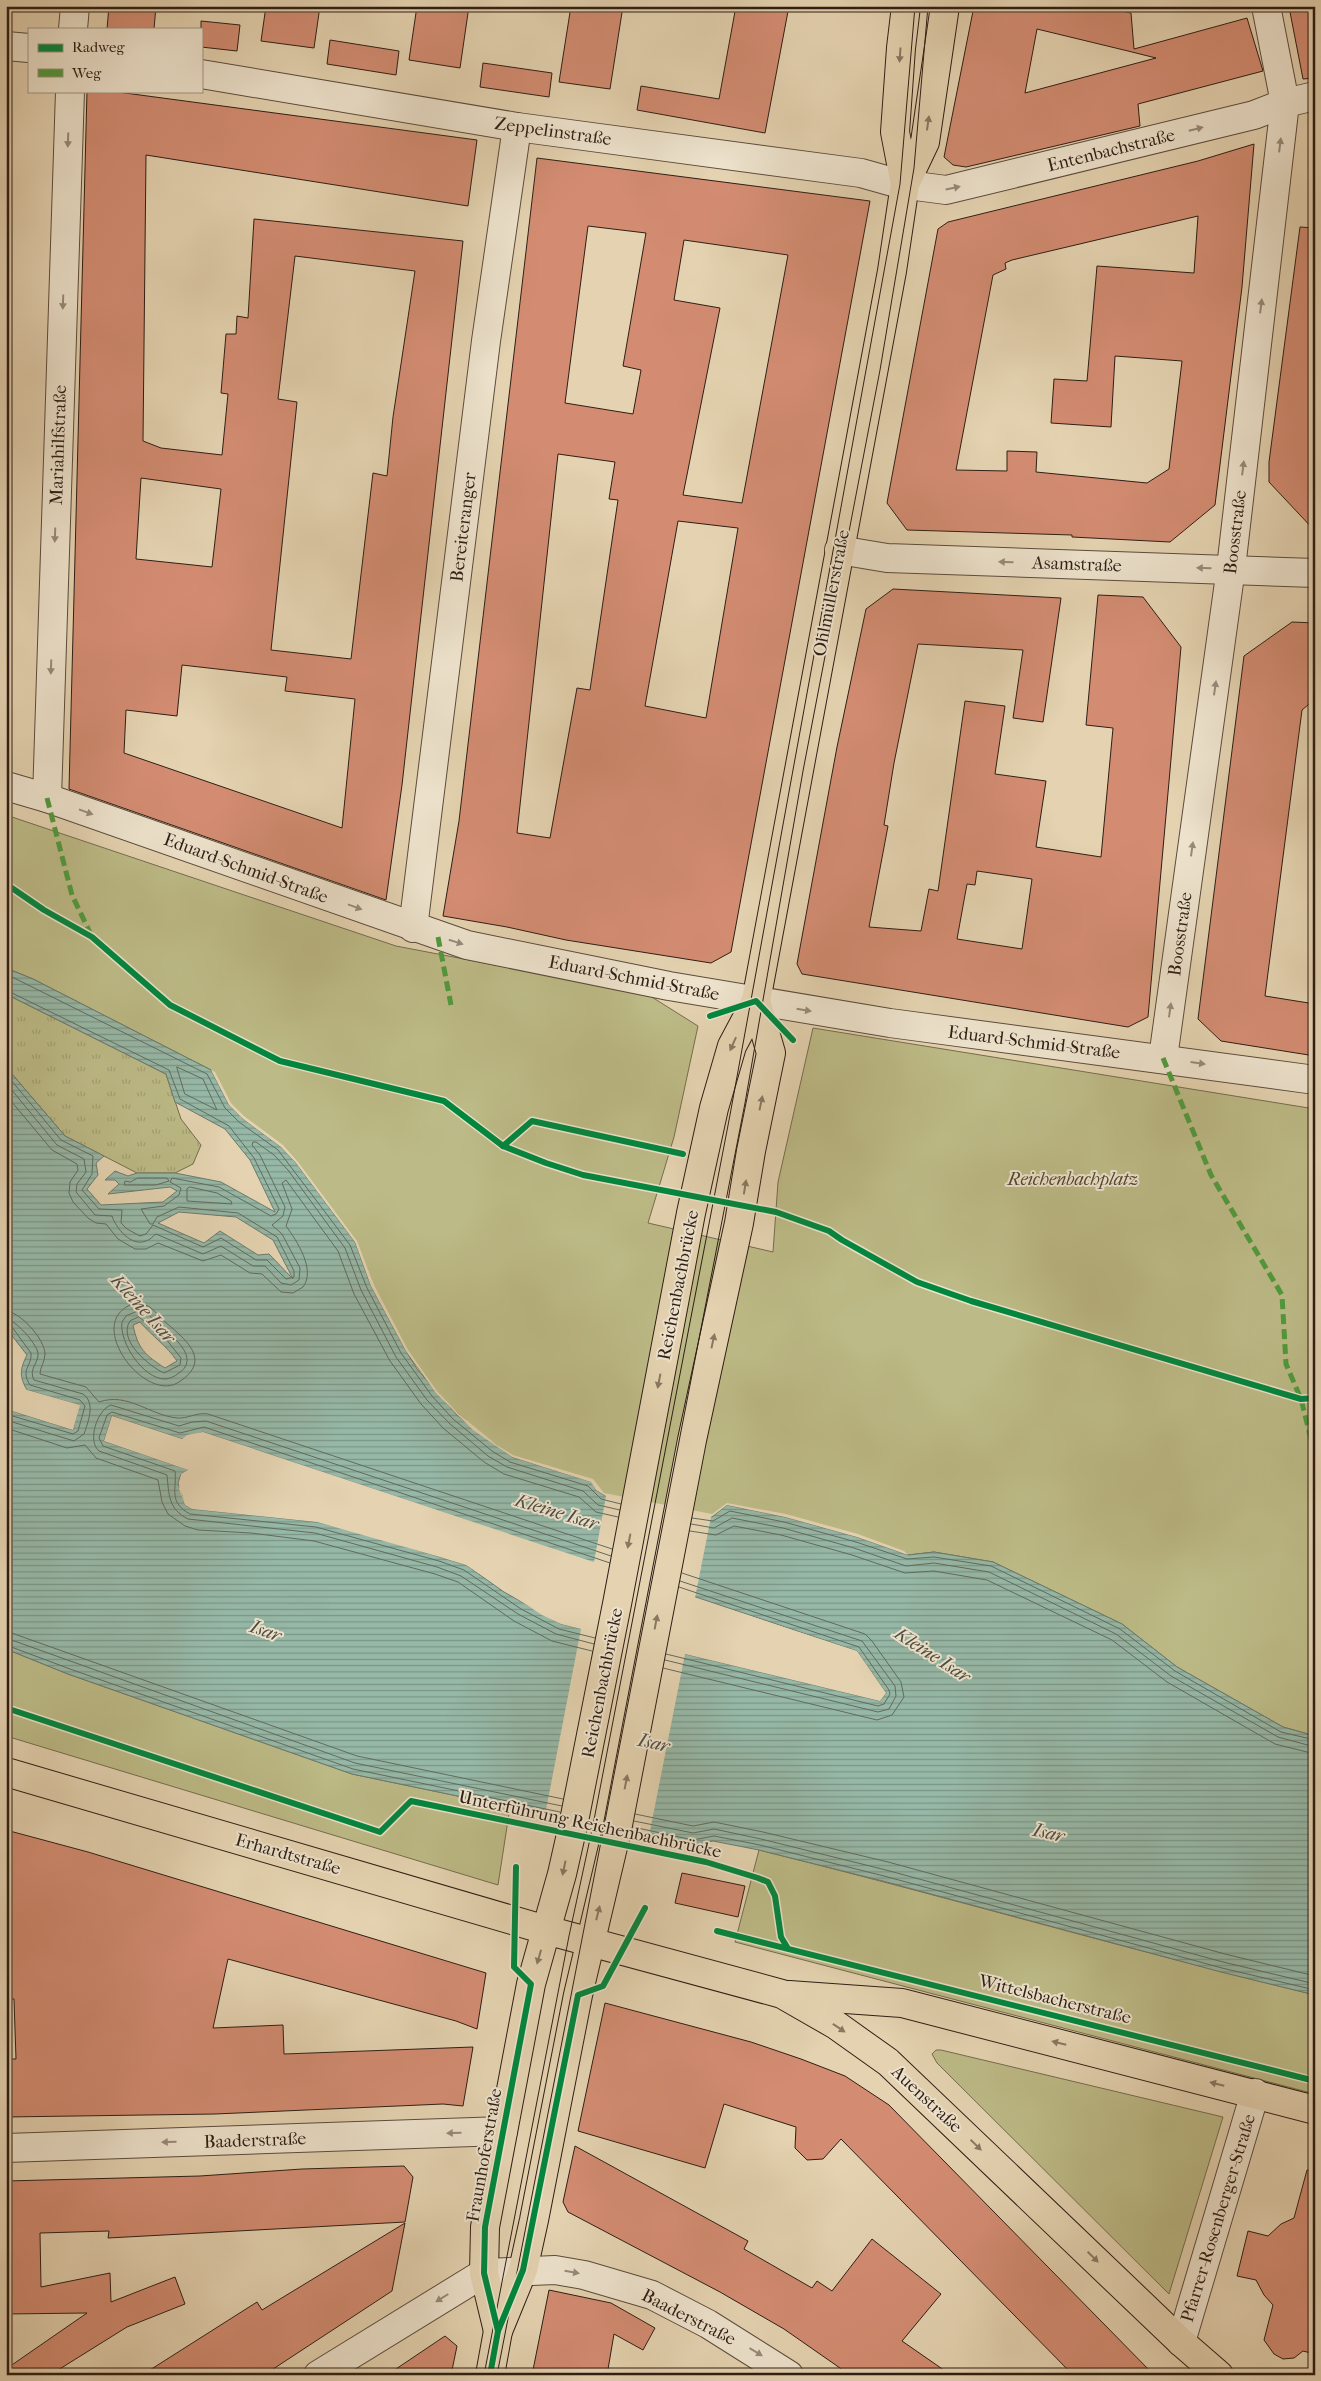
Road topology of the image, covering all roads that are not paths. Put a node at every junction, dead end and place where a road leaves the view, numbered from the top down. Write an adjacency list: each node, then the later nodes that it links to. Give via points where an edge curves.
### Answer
1 (75, 6): 5 (street)
2 (906, 6): 13 (main road, Ohlmüllerstraße, one-way to 13, via 895,132)
3 (945, 6): 13 (main road, Ohlmüllerstraße, one-way to 3, via 925,142)
4 (1266, 6): 11 (street, Boosstraße)
5 (73, 28)
6 (6, 46): 7 (street)
7 (28, 48)
8 (202, 74): 12 (street, Zeppelinstraße)
9 (70, 92): 18 (street, Mariahilfstraße, one-way to 18)
10 (1315, 96): 11 (street, Entenbachstraße)
11 (1285, 103): 13 (street, Entenbachstraße, one-way to 11, via 946,190 1254,115); 15 (street, Boosstraße, one-way to 11)
12 (517, 127): 13 (street, Zeppelinstraße, via 862,173); 19 (street, Bereiteranger, via 486,341)
13 (905, 184): 14 (main road, Ohlmüllerstraße)
14 (840, 550): 15 (street, Asamstraße, one-way to 14, via 887,558); 20 (main road, Ohlmüllerstraße)
15 (1231, 568): 16 (street, Asamstraße); 21 (street, Boosstraße, one-way to 15)
16 (1315, 573)
17 (6, 786): 18 (street, Eduard-Schmid-Straße)
18 (47, 798): 19 (street, Eduard-Schmid-Straße, one-way to 19)
19 (413, 928): 20 (street, Eduard-Schmid-Straße, one-way to 20, via 467,945)
20 (756, 1001): 21 (street, Eduard-Schmid-Straße, one-way to 21, via 890,1023); 24 (main road, Reichenbachbrücke, one-way to 24, via 732,1046 714,1108 691,1213 618,1604 562,1874); 24 (main road, one-way to 20, via 617,1830 692,1440 739,1223 750,1151 771,1053)
21 (1163, 1058): 22 (street, Eduard-Schmid-Straße, one-way to 22)
22 (1315, 1080)
23 (6, 1772): 24 (main road, Erhardtstraße)
24 (569, 1936): 25 (main road, Auenstraße); 28 (main road, Fraunhoferstraße, one-way to 28, via 531,1984); 30 (main road, Fraunhoferstraße)
25 (782, 1994): 26 (main road, one-way to 25, via 902,2003); 33 (main road, Auenstraße, one-way to 33, via 836,2025 888,2062)
26 (1255, 2094): 27 (main road); 33 (street, Pfarrer-Rosenberger-Straße)
27 (1315, 2110)
28 (503, 2131): 29 (street, Baaderstraße, one-way to 29); 31 (main road, Fraunhoferstraße, via 485,2227)
29 (6, 2148)
30 (523, 2270): 31 (street); 32 (main road, Fraunhoferstraße); 36 (street, Baaderstraße, one-way to 36, via 555,2270 584,2275 652,2295 708,2324)
31 (484, 2273): 32 (main road, Fraunhoferstraße); 34 (street, one-way to 34)
32 (498, 2331): 35 (main road, Fraunhoferstraße)
33 (1181, 2342): 37 (main road, Auenstraße)
34 (318, 2375)
35 (490, 2375)
36 (789, 2375)
37 (1219, 2375)

